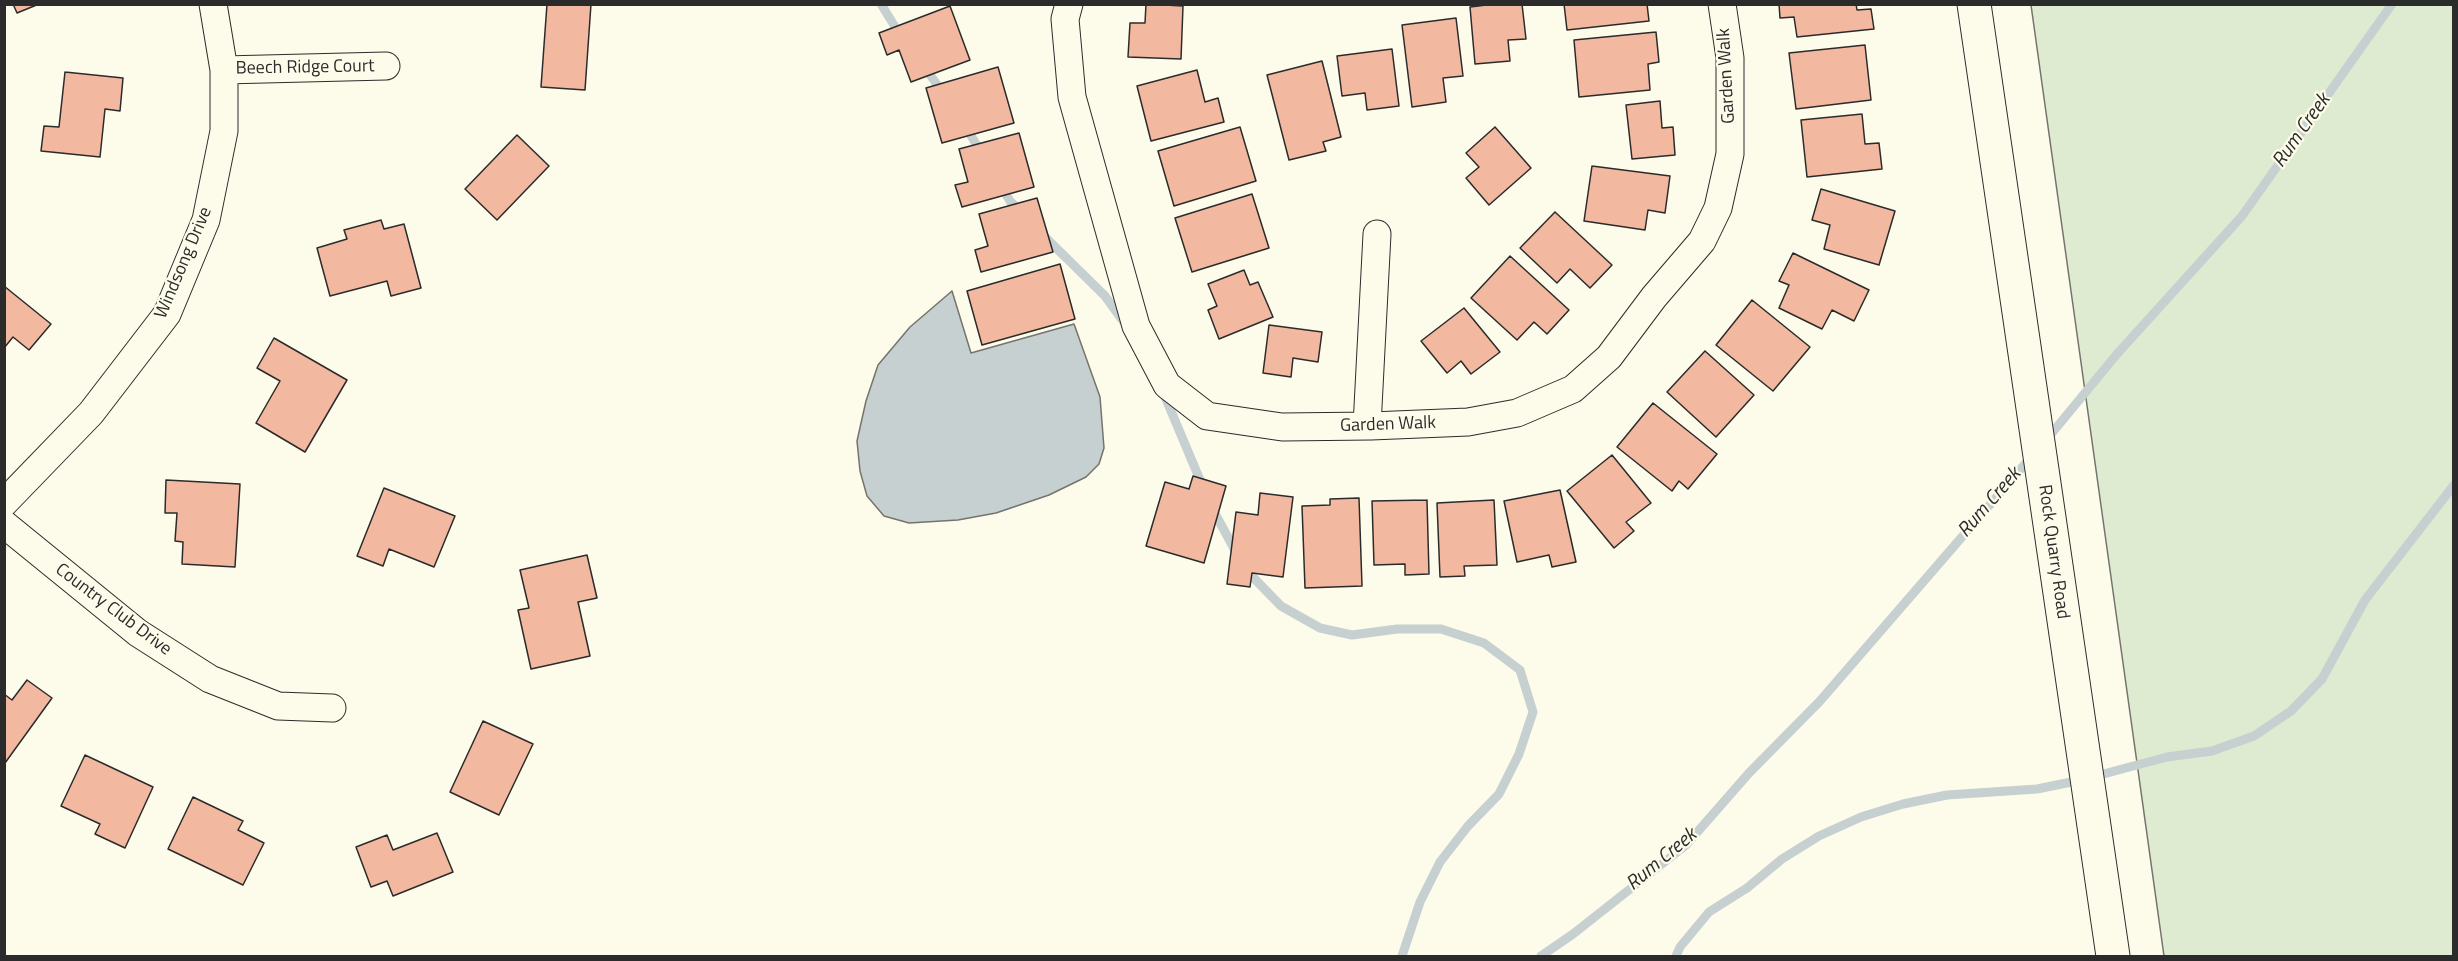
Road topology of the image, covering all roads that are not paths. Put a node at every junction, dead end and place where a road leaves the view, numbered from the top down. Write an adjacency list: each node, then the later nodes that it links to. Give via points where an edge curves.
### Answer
1 (213, 4): 6 (street, Windsong Drive)
2 (1069, 4): 8 (street, Garden Walk, via 1065,19 1072,98 1136,326 1167,385 1207,416 1282,427)
3 (1722, 4): 8 (street, Garden Walk, via 1730,58 1730,154 1718,208 1702,241 1609,357 1573,389 1517,413 1468,422)
4 (1974, 4): 12 (street, Rock Quarry Road)
5 (386, 66): 6 (street, Beech Ridge Court)
6 (224, 70): 9 (street, Windsong Drive, via 224,131 206,220 167,315 91,413)
7 (1377, 234): 8 (street)
8 (1367, 426)
9 (4, 503)
10 (4, 524): 11 (street, Country Club Drive, via 138,633 210,679 278,706)
11 (332, 708)
12 (2113, 957)

